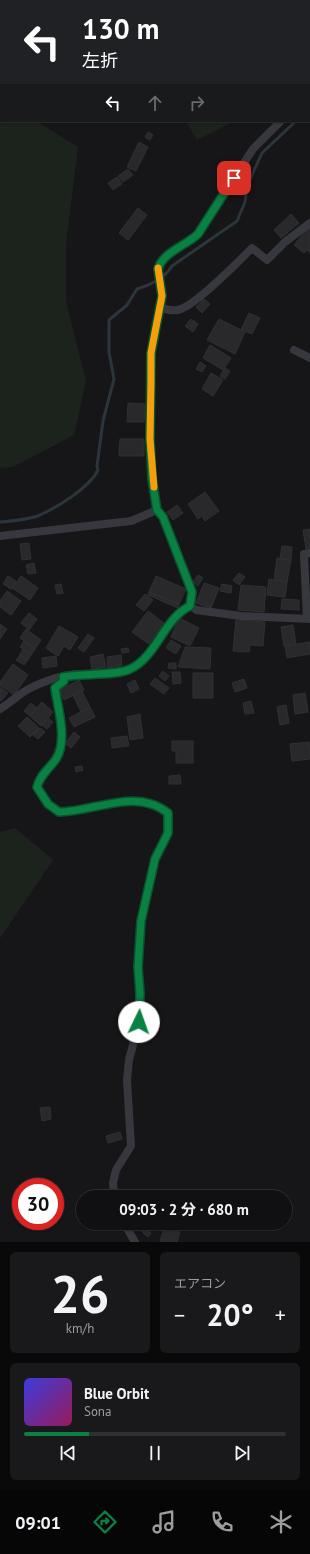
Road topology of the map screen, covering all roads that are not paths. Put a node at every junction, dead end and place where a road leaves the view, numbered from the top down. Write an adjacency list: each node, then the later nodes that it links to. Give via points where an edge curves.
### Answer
1 (280, 122): 3 (street, via 254,149 198,234 162,261 158,272 162,286)
2 (310, 223): 3 (street, via 267,260 252,248 182,309)
3 (160, 307): 6 (street, via 151,353 150,391 150,447)
4 (294, 350): 5 (street)
5 (310, 358)
6 (157, 510): 7 (street, via 131,520); 9 (street, via 163,517 192,592)
7 (0, 536)
8 (310, 553): 10 (street, via 304,554)
9 (190, 606): 10 (street, via 196,610 241,616); 11 (street, via 174,619 146,656 130,669)
10 (309, 619)
11 (63, 677): 12 (street, via 23,692); 13 (street, via 64,681 55,688 61,732 60,749 56,759 39,779 39,793 59,812 107,803 143,802 160,807 168,813 169,821 165,841 155,859 141,921 138,967 140,1016 129,1060 127,1080 131,1146 116,1170)
12 (0, 709)
13 (114, 1190)
14 (128, 1230): 15 (street)
15 (136, 1242)

